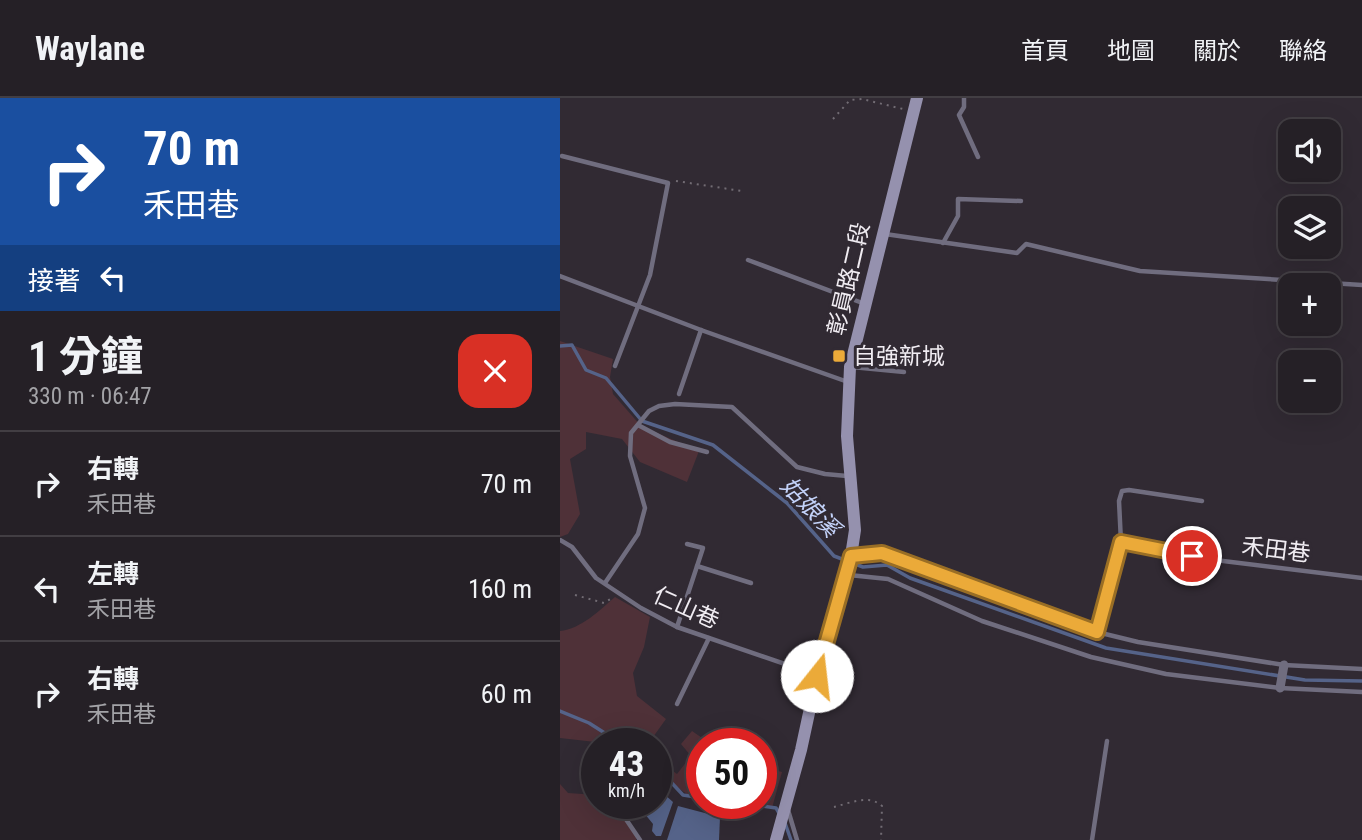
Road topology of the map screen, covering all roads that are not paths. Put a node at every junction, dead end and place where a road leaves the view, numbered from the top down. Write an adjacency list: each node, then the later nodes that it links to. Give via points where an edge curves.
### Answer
1 (916, 98): 6 (main road, 彰員路二段)
2 (964, 98): 4 (lane, via 959,115)
3 (562, 156): 12 (lane, via 668,183 650,275)
4 (978, 157)
5 (1021, 201): 7 (lane, via 958,199 958,216)
6 (881, 234): 7 (lane); 11 (main road, 彰員路二段)
7 (943, 243): 10 (lane, via 1017,253 1026,244 1140,271)
8 (748, 260): 11 (lane)
9 (560, 276): 12 (lane)
10 (1362, 285)
11 (866, 305): 15 (main road, 彰員路二段)
12 (638, 306): 13 (lane); 14 (lane)
13 (701, 330): 17 (lane); 18 (lane)
14 (615, 366)
15 (850, 367): 16 (lane); 17 (main road, 彰員路二段)
16 (904, 372)
17 (849, 382): 21 (main road, 彰員路二段)
18 (679, 394)
19 (638, 425): 20 (lane, via 670,442); 21 (lane, via 659,406 732,407 797,467); 30 (lane, via 631,433 630,456 646,508 638,534)
20 (706, 452)
21 (850, 476): 26 (main road, 彰員路二段, via 855,530)
22 (1202, 501): 24 (lane, via 1122,491)
23 (560, 540): 30 (lane, 仁山巷)
24 (1121, 542): 29 (lane, 禾田巷, via 1215,560); 33 (lane)
25 (687, 544): 27 (lane, via 703,548)
26 (851, 556): 28 (main road, 彰員路二段); 33 (lane, via 882,553)
27 (697, 566): 31 (lane); 32 (lane)
28 (847, 575): 37 (main road); 38 (lane, via 888,579 982,621 1091,657 1166,674)
29 (1362, 579)
30 (605, 583): 32 (lane, 仁山巷)
31 (751, 583)
32 (677, 627): 34 (lane, 仁山巷)
33 (1097, 632): 35 (lane)
34 (709, 638): 37 (lane, 仁山巷); 40 (lane)
35 (1284, 665): 36 (lane); 38 (street)
36 (1362, 670)
37 (817, 676): 42 (main road)
38 (1280, 688): 39 (lane)
39 (1362, 692)
40 (677, 704)
41 (1107, 741): 47 (lane)
42 (785, 810): 44 (main road); 46 (lane)
43 (625, 819): 45 (lane)
44 (778, 834)
45 (639, 840)
46 (797, 840)
47 (1092, 840)

